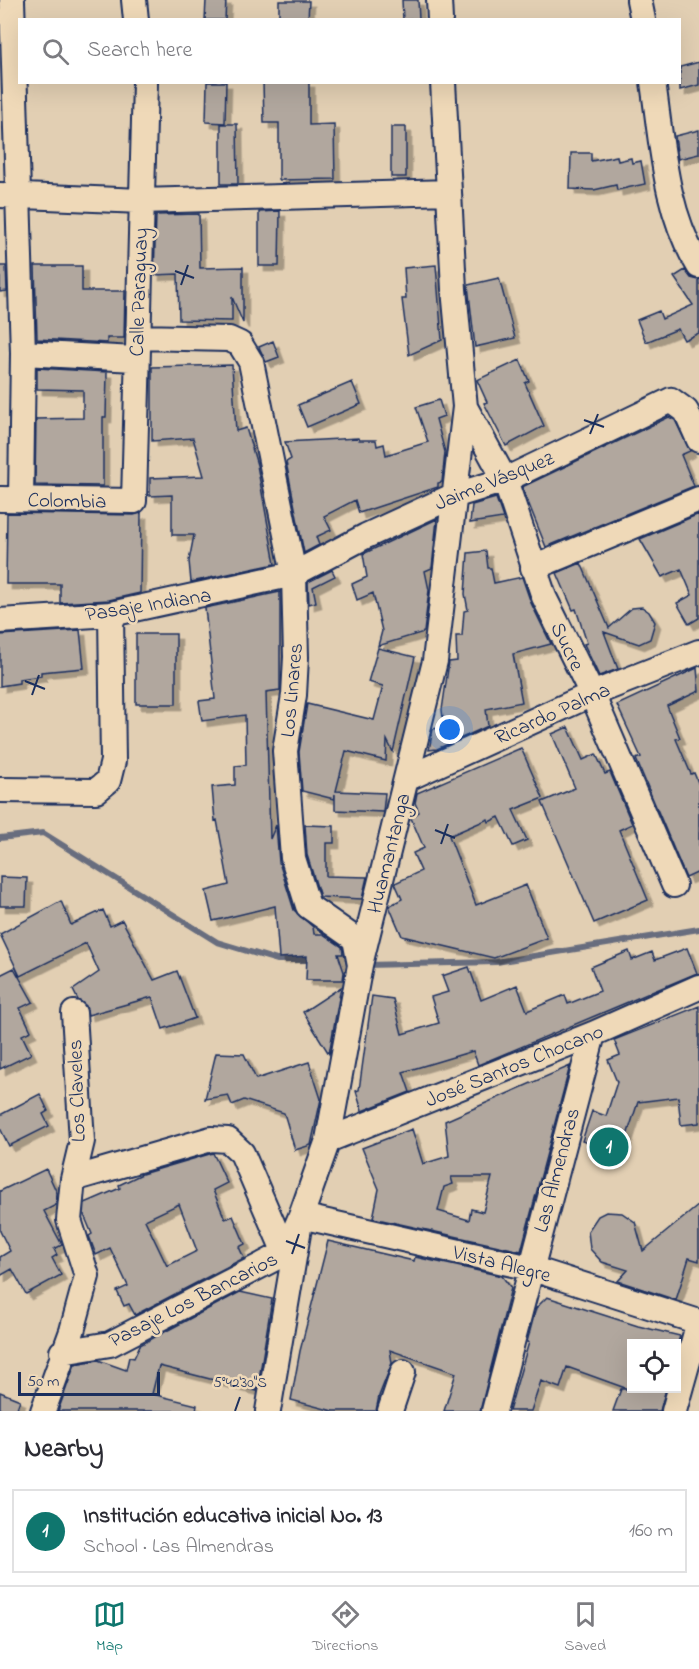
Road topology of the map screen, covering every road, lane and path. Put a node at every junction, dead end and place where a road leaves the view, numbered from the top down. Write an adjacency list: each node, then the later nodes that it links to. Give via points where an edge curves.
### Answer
1 (12, 0): 12 (street)
2 (134, 0): 5 (street)
3 (439, 0): 6 (street)
4 (639, 0): 7 (street)
5 (136, 18)
6 (440, 18)
7 (643, 18)
8 (145, 84): 13 (street, Calle Paraguay)
9 (443, 84): 11 (street, Huamantanga)
10 (653, 84): 14 (street, via 674,207 685,244)
11 (449, 192): 13 (street); 17 (street, Huamantanga)
12 (8, 194): 13 (street); 16 (street)
13 (141, 201): 15 (street, Calle Paraguay)
14 (699, 266)
15 (137, 348): 16 (street, Los Linares); 23 (street, Calle Paraguay); 25 (street, Los Linares, via 229,339 240,344 252,362)
16 (23, 353): 21 (street)
17 (465, 407): 19 (street, Sucre); 20 (street, Huamantanga)
18 (694, 429): 19 (street, Jaime Vásquez, via 679,404 672,400)
19 (505, 480): 20 (street, Jaime Vásquez); 24 (street, Sucre)
20 (453, 495): 25 (street, Jaime Vásquez); 30 (street, Huamantanga, via 435,661)
21 (10, 499): 23 (street, Colombia)
22 (699, 499): 24 (street)
23 (134, 501)
24 (533, 568): 29 (street, Sucre)
25 (294, 574): 26 (street, Pasaje Indiana); 33 (street, Los Linares, via 296,676 285,751 293,858 308,906 355,939)
26 (111, 614): 27 (street, Pasaje Indiana); 31 (street, via 113,761 108,781 96,791)
27 (0, 621)
28 (699, 652): 29 (street, Ricardo Palma)
29 (592, 694): 30 (street, Ricardo Palma); 32 (street, Sucre)
30 (406, 779): 33 (street, Huamantanga)
31 (0, 790)
32 (674, 885)
33 (360, 965): 37 (street, Huamantanga)
34 (699, 987): 36 (street, José Santos Chocano)
35 (74, 1012): 38 (street, Los Claveles, via 82,1141)
36 (593, 1034): 37 (street, José Santos Chocano); 41 (street, Las Almendras)
37 (328, 1140): 39 (street, Huamantanga)
38 (73, 1179): 40 (street, via 211,1139 228,1140 242,1153); 43 (street, Los Claveles, via 69,1220 87,1276)
39 (301, 1216): 40 (street, Pasaje Los Bancarios); 41 (street, Vista Alegre); 46 (street, Huamantanga)
40 (285, 1253): 43 (street, Pasaje Los Bancarios, via 110,1344)
41 (530, 1269): 42 (street, Vista Alegre); 48 (street, Las Almendras)
42 (699, 1322): 49 (street)
43 (62, 1352): 45 (street, Los Claveles)
44 (403, 1372): 47 (street)
45 (43, 1411)
46 (268, 1411)
47 (390, 1411)
48 (494, 1411)
49 (674, 1411)

